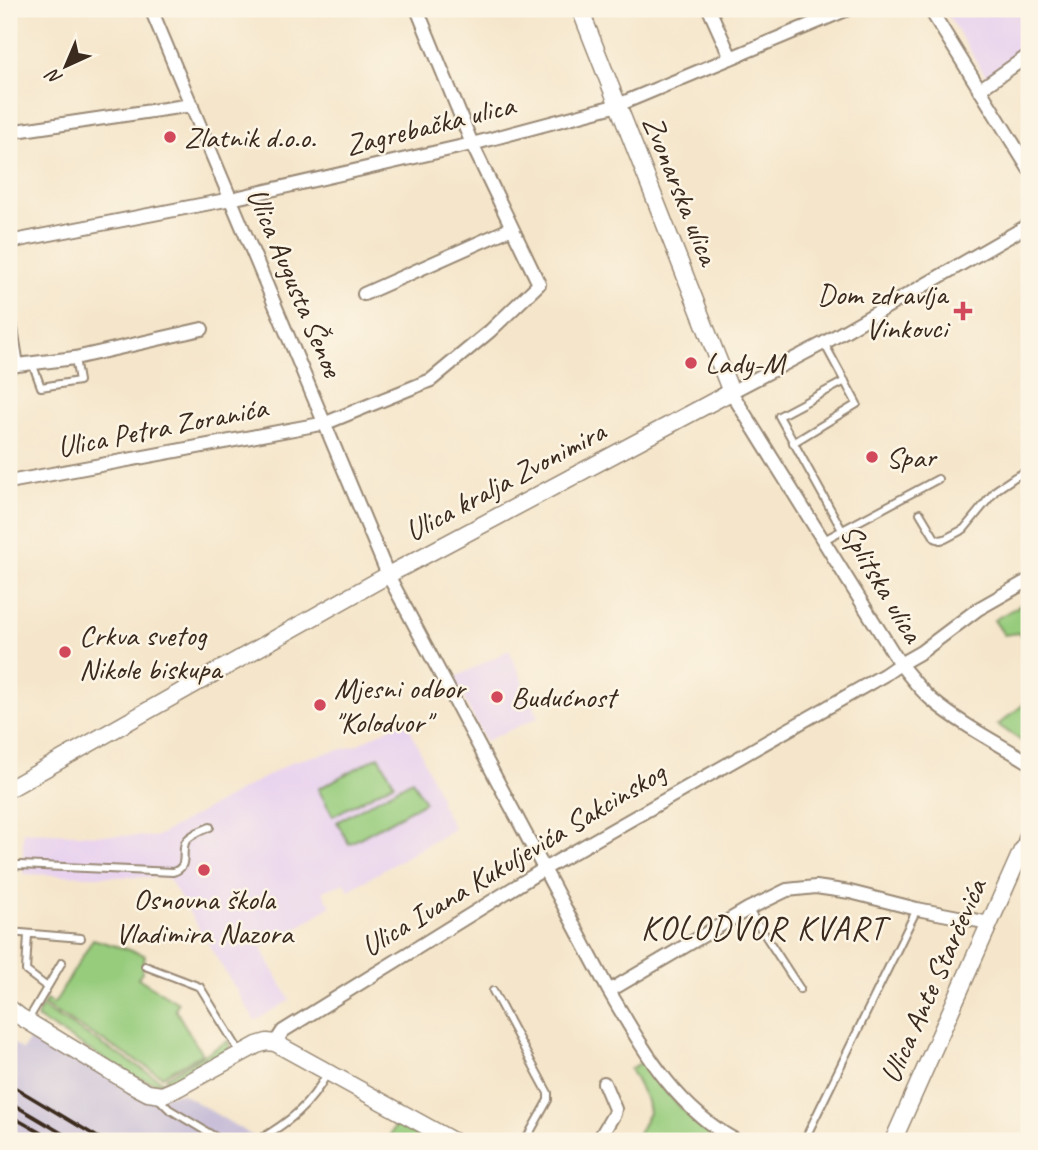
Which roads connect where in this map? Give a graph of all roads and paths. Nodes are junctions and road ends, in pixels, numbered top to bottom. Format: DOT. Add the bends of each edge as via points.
graph roads {
  1 [pos="151,9"];
  2 [pos="417,9"];
  3 [pos="580,9"];
  4 [pos="709,9"];
  5 [pos="848,9"];
  6 [pos="930,9"];
  7 [pos="1029,55"];
  8 [pos="732,58"];
  9 [pos="979,90"];
  10 [pos="192,105"];
  11 [pos="618,105"];
  12 [pos="9,132"];
  13 [pos="472,144"];
  14 [pos="1029,169"];
  15 [pos="232,199"];
  16 [pos="1029,225"];
  17 [pos="512,228"];
  18 [pos="9,242"];
  19 [pos="364,294"];
  20 [pos="9,316"];
  21 [pos="202,329"];
  22 [pos="824,343"];
  23 [pos="75,358"];
  24 [pos="32,363"];
  25 [pos="13,366"];
  26 [pos="845,382"];
  27 [pos="731,392"];
  28 [pos="326,423"];
  29 [pos="793,443"];
  30 [pos="1029,470"];
  31 [pos="938,479"];
  32 [pos="9,482"];
  33 [pos="920,513"];
  34 [pos="842,530"];
  35 [pos="824,540"];
  36 [pos="388,575"];
  37 [pos="1029,580"];
  38 [pos="900,664"];
  39 [pos="1029,761"];
  40 [pos="9,789"];
  41 [pos="209,827"];
  42 [pos="1029,827"];
  43 [pos="1025,849"];
  44 [pos="9,866"];
  45 [pos="544,869"];
  46 [pos="748,909"];
  47 [pos="917,909"];
  48 [pos="989,923"];
  49 [pos="9,932"];
  50 [pos="28,934"];
  51 [pos="81,938"];
  52 [pos="62,962"];
  53 [pos="145,966"];
  54 [pos="47,986"];
  55 [pos="800,989"];
  56 [pos="493,991"];
  57 [pos="609,991"];
  58 [pos="9,1008"];
  59 [pos="27,1021"];
  60 [pos="275,1043"];
  61 [pos="241,1053"];
  62 [pos="328,1072"];
  63 [pos="604,1083"];
  64 [pos="156,1094"];
  65 [pos="222,1141"];
  66 [pos="257,1141"];
  67 [pos="453,1141"];
  68 [pos="525,1141"];
  69 [pos="598,1141"];
  70 [pos="737,1141"];
  71 [pos="804,1141"];
  72 [pos="893,1141"];
  1 -- 10 [label="street, Ulica Augusta Šenoe"];
  2 -- 13 [label="street"];
  3 -- 11 [label="main road, Zvonarska ulica"];
  4 -- 8 [label="street"];
  5 -- 8 [label="street, Zagrebačka ulica"];
  6 -- 9 [label="street"];
  7 -- 9 [label="street"];
  8 -- 11 [label="street, Zagrebačka ulica"];
  9 -- 14 [label="street"];
  10 -- 12 [label="street"];
  10 -- 15 [label="street, Ulica Augusta Šenoe"];
  11 -- 13 [label="street, Zagrebačka ulica"];
  11 -- 27 [label="main road, Zvonarska ulica"];
  13 -- 15 [label="street, Zagrebačka ulica"];
  13 -- 17 [label="street"];
  15 -- 18 [label="street, Zagrebačka ulica"];
  15 -- 28 [label="street, Ulica Augusta Šenoe"];
  16 -- 22 [label="street, Ulica kralja Zvonimira"];
  17 -- 19 [label="street"];
  17 -- 28 [label="street, Ulica Petra Zoranića" via="539,284 431,380"];
  20 -- 25 [label="street"];
  21 -- 23 [label="street"];
  22 -- 26 [label="lane"];
  22 -- 27 [label="street, Ulica kralja Zvonimira"];
  23 -- 24 [label="street"];
  23 -- 24 [label="lane" via="79,381 41,387"];
  24 -- 25 [label="street"];
  26 -- 29 [label="lane" via="857,404"];
  26 -- 29 [label="lane" via="779,416"];
  27 -- 35 [label="street, Splitska ulica"];
  27 -- 36 [label="main road, Ulica kralja Zvonimira"];
  28 -- 32 [label="street, Ulica Petra Zoranića"];
  28 -- 36 [label="street, Ulica Augusta Šenoe"];
  29 -- 34 [label="lane"];
  30 -- 33 [label="lane" via="996,490 964,529 945,539 936,538"];
  31 -- 34 [label="lane"];
  34 -- 35 [label="lane"];
  35 -- 38 [label="street, Splitska ulica"];
  36 -- 40 [label="main road, Ulica kralja Zvonimira"];
  36 -- 45 [label="street, Ulica Augusta Šenoe"];
  37 -- 38 [label="street, Ulica Ivana Kukuljevića Sakcinskog" via="978,608"];
  38 -- 39 [label="street, Splitska ulica" via="933,700"];
  38 -- 45 [label="street, Ulica Ivana Kukuljevića Sakcinskog"];
  41 -- 44 [label="lane" via="185,843 183,864 173,872"];
  42 -- 43 [label="street"];
  43 -- 48 [label="main road, Ulica Ante Starčevića"];
  45 -- 57 [label="street, Ulica Augusta Šenoe"];
  45 -- 60 [label="street, Ulica Ivana Kukuljevića Sakcinskog" via="283,1031"];
  46 -- 47 [label="street" via="787,890 816,887"];
  46 -- 55 [label="lane"];
  46 -- 57 [label="street"];
  47 -- 48 [label="street"];
  47 -- 71 [label="lane"];
  48 -- 72 [label="main road, Ulica Ante Starčevića"];
  49 -- 50 [label="lane"];
  50 -- 51 [label="lane"];
  50 -- 54 [label="lane" via="26,971"];
  52 -- 54 [label="lane"];
  53 -- 61 [label="lane" via="200,987"];
  54 -- 59 [label="lane"];
  56 -- 68 [label="lane" via="548,1093"];
  57 -- 70 [label="street, Ulica Augusta Šenoe" via="675,1093"];
  58 -- 59 [label="main road"];
  59 -- 64 [label="main road" via="131,1084"];
  60 -- 61 [label="main road, Ulica Ivana Kukuljevića Sakcinskog"];
  60 -- 62 [label="main road"];
  61 -- 64 [label="main road, Ulica Ivana Kukuljevića Sakcinskog" via="178,1088"];
  62 -- 66 [label="lane" via="297,1114"];
  62 -- 67 [label="main road"];
  63 -- 69 [label="street" via="615,1109"];
  64 -- 65 [label="lane" via="169,1109"];
}
